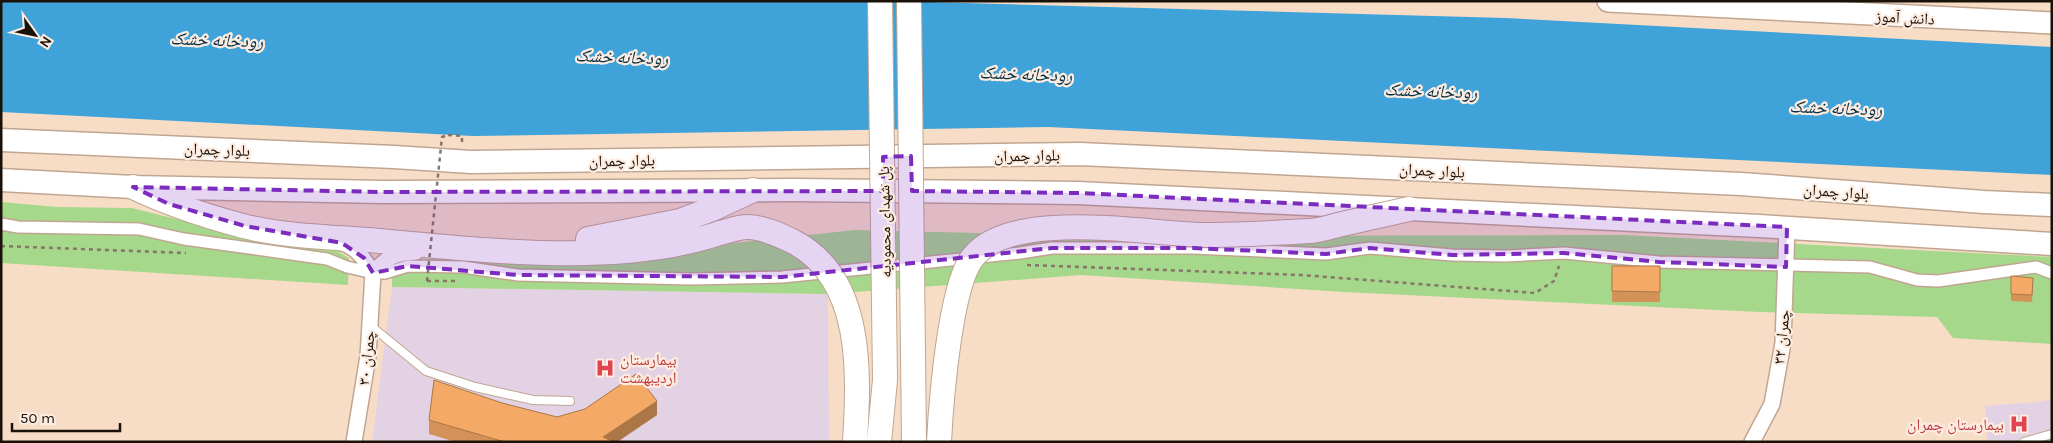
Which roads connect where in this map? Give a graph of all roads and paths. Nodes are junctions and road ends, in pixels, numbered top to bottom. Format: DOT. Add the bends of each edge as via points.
graph roads {
  1 [pos="880,1"];
  2 [pos="910,1"];
  3 [pos="1608,1"];
  4 [pos="2052,23"];
  5 [pos="448,135"];
  6 [pos="1,140"];
  7 [pos="1,180"];
  8 [pos="133,187"];
  9 [pos="753,190"];
  10 [pos="2052,205"];
  11 [pos="1409,209"];
  12 [pos="1,224"];
  13 [pos="1787,228"];
  14 [pos="283,232"];
  15 [pos="2052,244"];
  16 [pos="1,246"];
  17 [pos="499,250"];
  18 [pos="535,252"];
  19 [pos="190,254"];
  20 [pos="1020,254"];
  21 [pos="1564,254"];
  22 [pos="1786,267"];
  23 [pos="373,273"];
  24 [pos="2052,273"];
  25 [pos="463,281"];
  26 [pos="369,324"];
  27 [pos="570,401"];
  28 [pos="2052,434"];
  29 [pos="354,442"];
  30 [pos="855,442"];
  31 [pos="879,442"];
  32 [pos="914,442"];
  33 [pos="939,442"];
  34 [pos="1752,442"];
  35 [pos="2024,442"];
  1 -- 31 [label="highway, پل شهدای محمودیه, bridge" via="885,380"];
  2 -- 32 [label="highway, پل شهدای محمودیه, bridge"];
  3 -- 4 [label="main road, دانش آموز"];
  5 -- 25 [label="path, bridge" via="442,137 427,281"];
  6 -- 10 [label="main road, بلوار چمران" via="471,162 1080,154 1741,184"];
  7 -- 8 [label="main road, بلوار چمران"];
  8 -- 9 [label="main road, بلوار چمران" via="383,192"];
  8 -- 14 [label="highway" via="178,207 245,226"];
  9 -- 11 [label="main road, بلوار چمران" via="1078,193"];
  9 -- 18 [label="highway" via="680,221"];
  11 -- 13 [label="main road, بلوار چمران"];
  11 -- 33 [label="highway, bridge" via="1312,231 1203,235 1105,227 1052,228 1003,236 984,246 972,258 961,282 941,404"];
  12 -- 23 [label="street" via="138,229 184,239 327,259"];
  13 -- 15 [label="main road, بلوار چمران"];
  13 -- 22 [label="street, ۳۲ چمران"];
  14 -- 17 [label="highway"];
  14 -- 23 [label="street" via="351,246"];
  16 -- 19 [label="path"];
  17 -- 18 [label="highway"];
  17 -- 23 [label="street" via="402,253 384,260"];
  18 -- 30 [label="highway, bridge" via="640,249 702,239 747,227 774,233 802,247 837,284 852,326"];
  20 -- 21 [label="street" via="1052,248 1193,248 1326,254 1370,248 1452,255"];
  20 -- 21 [label="path" via="1028,266 1301,275 1535,293 1554,281"];
  20 -- 23 [label="street" via="782,277 691,279 537,275 463,267 408,266"];
  21 -- 22 [label="street"];
  22 -- 24 [label="street" via="1870,267 1917,280 1938,281 2036,267"];
  22 -- 34 [label="street, ۳۲ چمران" via="1783,342 1772,404"];
  23 -- 26 [label="street, ۳۰ چمران"];
  26 -- 27 [label="lane" via="426,371 474,387 532,400"];
  26 -- 29 [label="street, ۳۰ چمران" via="368,356"];
  28 -- 35 [label="lane"];
}
